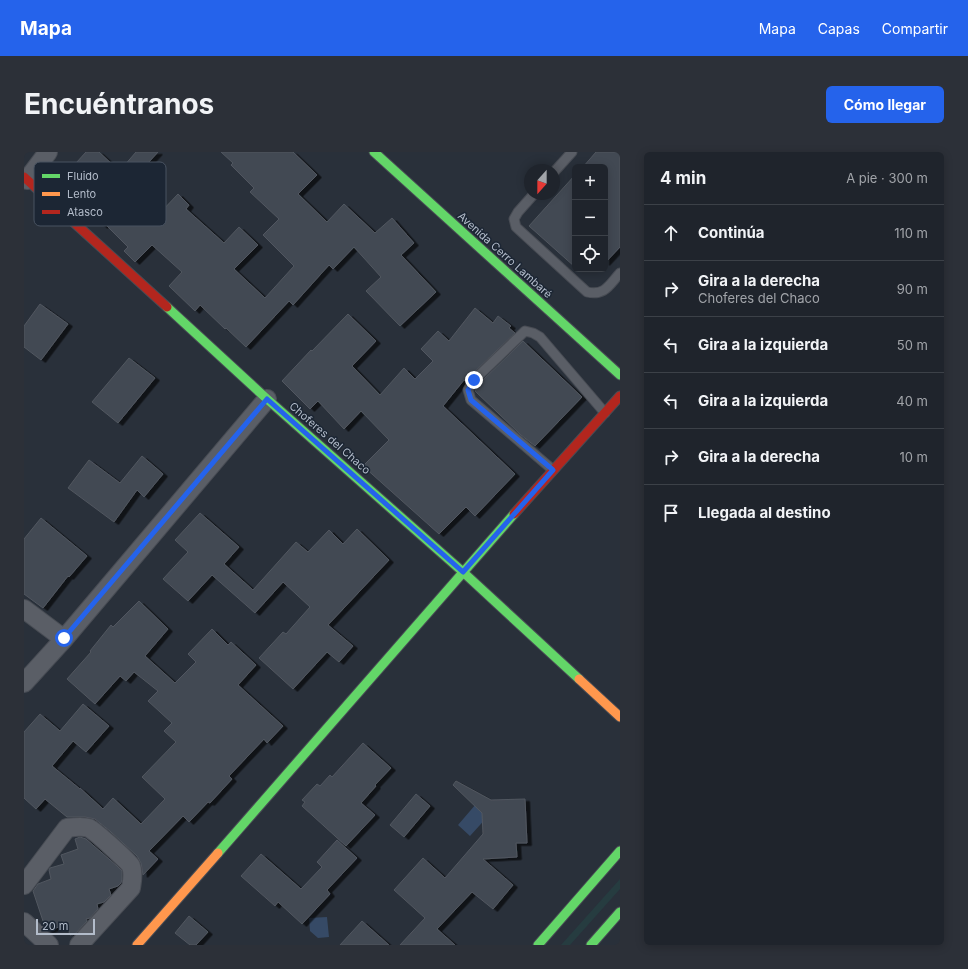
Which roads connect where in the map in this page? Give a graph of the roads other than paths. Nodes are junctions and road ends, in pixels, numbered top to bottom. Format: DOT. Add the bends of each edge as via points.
graph roads {
  1 [pos="48,152"];
  2 [pos="374,152"];
  3 [pos="572,152"];
  4 [pos="39,162"];
  5 [pos="560,165"];
  6 [pos="34,168"];
  7 [pos="25,178"];
  8 [pos="34,186"];
  9 [pos="529,200"];
  10 [pos="78,226"];
  11 [pos="620,273"];
  12 [pos="620,375"];
  13 [pos="620,396"];
  14 [pos="267,399"];
  15 [pos="605,413"];
  16 [pos="553,470"];
  17 [pos="463,572"];
  18 [pos="24,609"];
  19 [pos="64,638"];
  20 [pos="24,682"];
  21 [pos="620,717"];
  22 [pos="620,851"];
  23 [pos="24,885"];
  24 [pos="620,912"];
  25 [pos="24,922"];
  26 [pos="50,945"];
  27 [pos="80,945"];
  28 [pos="137,945"];
  29 [pos="538,945"];
  30 [pos="591,945"];
  1 -- 4 [label="street"];
  2 -- 12 [label="street, Avenida Cerro Lambaré"];
  3 -- 5 [label="lane"];
  6 -- 7 [label="street"];
  7 -- 8 [label="street, Choferes del Chaco"];
  9 -- 11 [label="lane" via="514,220 516,227 587,292 596,294 606,290"];
  10 -- 14 [label="street, Choferes del Chaco"];
  13 -- 15 [label="street"];
  14 -- 17 [label="street, Choferes del Chaco"];
  14 -- 19 [label="street"];
  15 -- 16 [label="street"];
  15 -- 16 [label="lane" via="533,332 525,331 474,380 468,390 471,400"];
  16 -- 17 [label="street"];
  17 -- 21 [label="street, Choferes del Chaco"];
  17 -- 28 [label="street"];
  18 -- 19 [label="street"];
  19 -- 20 [label="street"];
  22 -- 29 [label="street"];
  23 -- 27 [label="street" via="67,828 89,828 131,865 131,888"];
  24 -- 30 [label="street"];
  25 -- 26 [label="street"];
}
